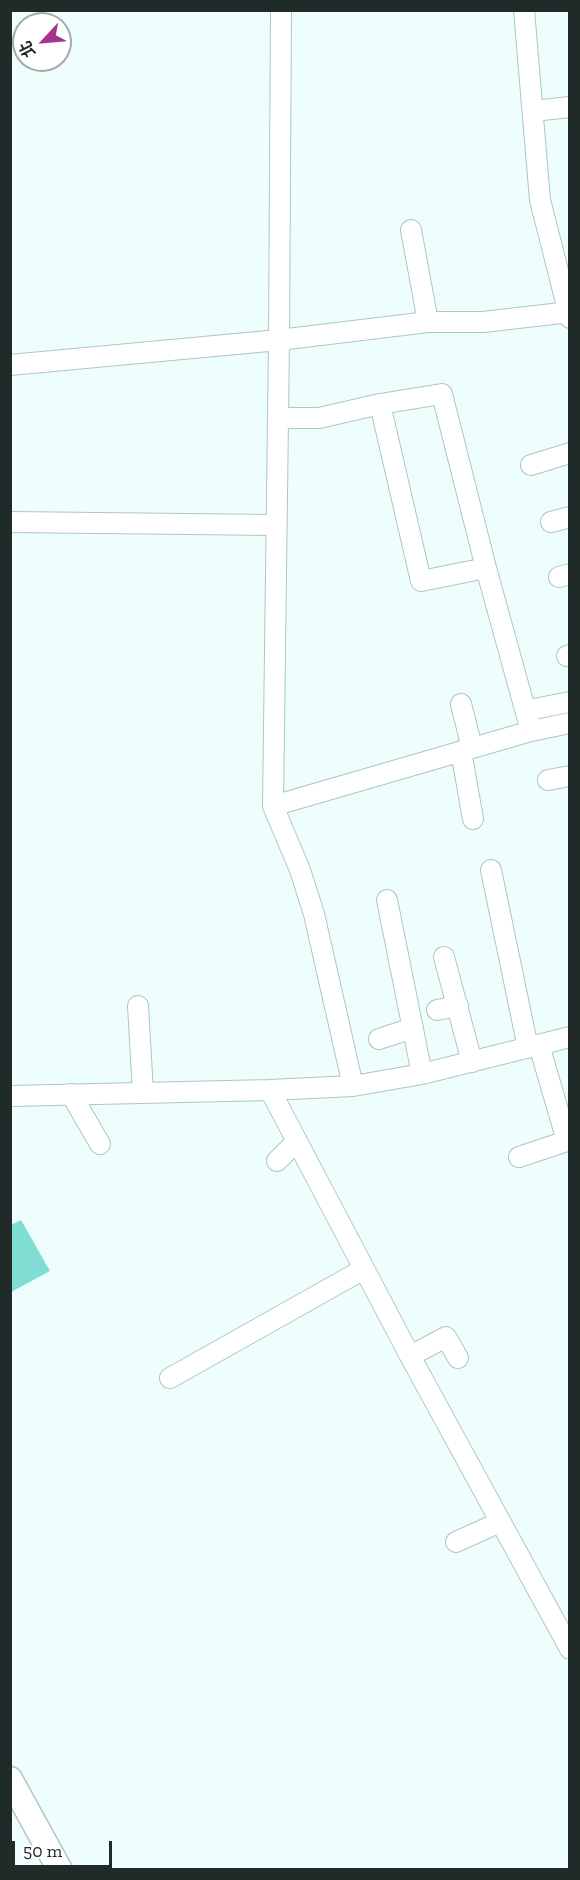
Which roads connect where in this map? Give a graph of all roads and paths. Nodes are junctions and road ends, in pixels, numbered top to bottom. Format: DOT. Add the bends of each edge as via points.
graph roads {
  1 [pos="281,10"];
  2 [pos="524,10"];
  3 [pos="570,107"];
  4 [pos="533,111"];
  5 [pos="411,230"];
  6 [pos="569,314"];
  7 [pos="428,322"];
  8 [pos="279,340"];
  9 [pos="10,365"];
  10 [pos="380,404"];
  11 [pos="278,418"];
  12 [pos="570,453"];
  13 [pos="531,465"];
  14 [pos="10,522"];
  15 [pos="276,525"];
  16 [pos="486,568"];
  17 [pos="570,702"];
  18 [pos="461,704"];
  19 [pos="534,709"];
  20 [pos="570,723"];
  21 [pos="531,731"];
  22 [pos="467,750"];
  23 [pos="570,776"];
  24 [pos="548,780"];
  25 [pos="273,806"];
  26 [pos="473,819"];
  27 [pos="490,870"];
  28 [pos="387,900"];
  29 [pos="444,957"];
  30 [pos="138,1006"];
  31 [pos="458,1006"];
  32 [pos="436,1010"];
  33 [pos="412,1028"];
  34 [pos="570,1037"];
  35 [pos="380,1039"];
  36 [pos="534,1047"];
  37 [pos="472,1062"];
  38 [pos="422,1074"];
  39 [pos="353,1086"];
  40 [pos="270,1090"];
  41 [pos="143,1092"];
  42 [pos="71,1094"];
  43 [pos="10,1096"];
  44 [pos="297,1141"];
  45 [pos="100,1144"];
  46 [pos="519,1157"];
  47 [pos="277,1161"];
  48 [pos="364,1269"];
  49 [pos="410,1356"];
  50 [pos="458,1358"];
  51 [pos="170,1378"];
  52 [pos="500,1522"];
  53 [pos="456,1542"];
  54 [pos="570,1649"];
  55 [pos="10,1779"];
  56 [pos="60,1869"];
  1 -- 8 [label="street"];
  2 -- 4 [label="street"];
  3 -- 4 [label="street"];
  4 -- 6 [label="street" via="540,200"];
  5 -- 7 [label="street"];
  6 -- 7 [label="street" via="483,322"];
  7 -- 8 [label="street"];
  8 -- 9 [label="street"];
  8 -- 11 [label="street"];
  10 -- 11 [label="street" via="319,418"];
  10 -- 16 [label="street" via="442,394"];
  10 -- 16 [label="street" via="422,581"];
  11 -- 15 [label="street"];
  12 -- 13 [label="street"];
  14 -- 15 [label="street"];
  15 -- 25 [label="street"];
  16 -- 21 [label="street"];
  17 -- 19 [label="street"];
  18 -- 22 [label="street"];
  20 -- 21 [label="street"];
  21 -- 22 [label="street"];
  22 -- 25 [label="street"];
  22 -- 26 [label="street"];
  23 -- 24 [label="street"];
  25 -- 39 [label="street" via="314,914"];
  27 -- 36 [label="street"];
  28 -- 33 [label="street"];
  29 -- 31 [label="street"];
  30 -- 41 [label="street"];
  31 -- 32 [label="street"];
  31 -- 37 [label="street"];
  33 -- 35 [label="street"];
  33 -- 38 [label="street"];
  34 -- 36 [label="street"];
  36 -- 37 [label="street"];
  36 -- 46 [label="street" via="567,1141"];
  37 -- 38 [label="street"];
  38 -- 39 [label="street"];
  39 -- 40 [label="street"];
  40 -- 41 [label="street"];
  40 -- 44 [label="street"];
  41 -- 42 [label="street"];
  42 -- 43 [label="street"];
  42 -- 45 [label="street"];
  44 -- 47 [label="street"];
  44 -- 48 [label="street"];
  48 -- 49 [label="street"];
  48 -- 51 [label="street"];
  49 -- 50 [label="street" via="446,1337"];
  49 -- 52 [label="street"];
  52 -- 53 [label="street"];
  52 -- 54 [label="street"];
  55 -- 56 [label="main road"];
}
